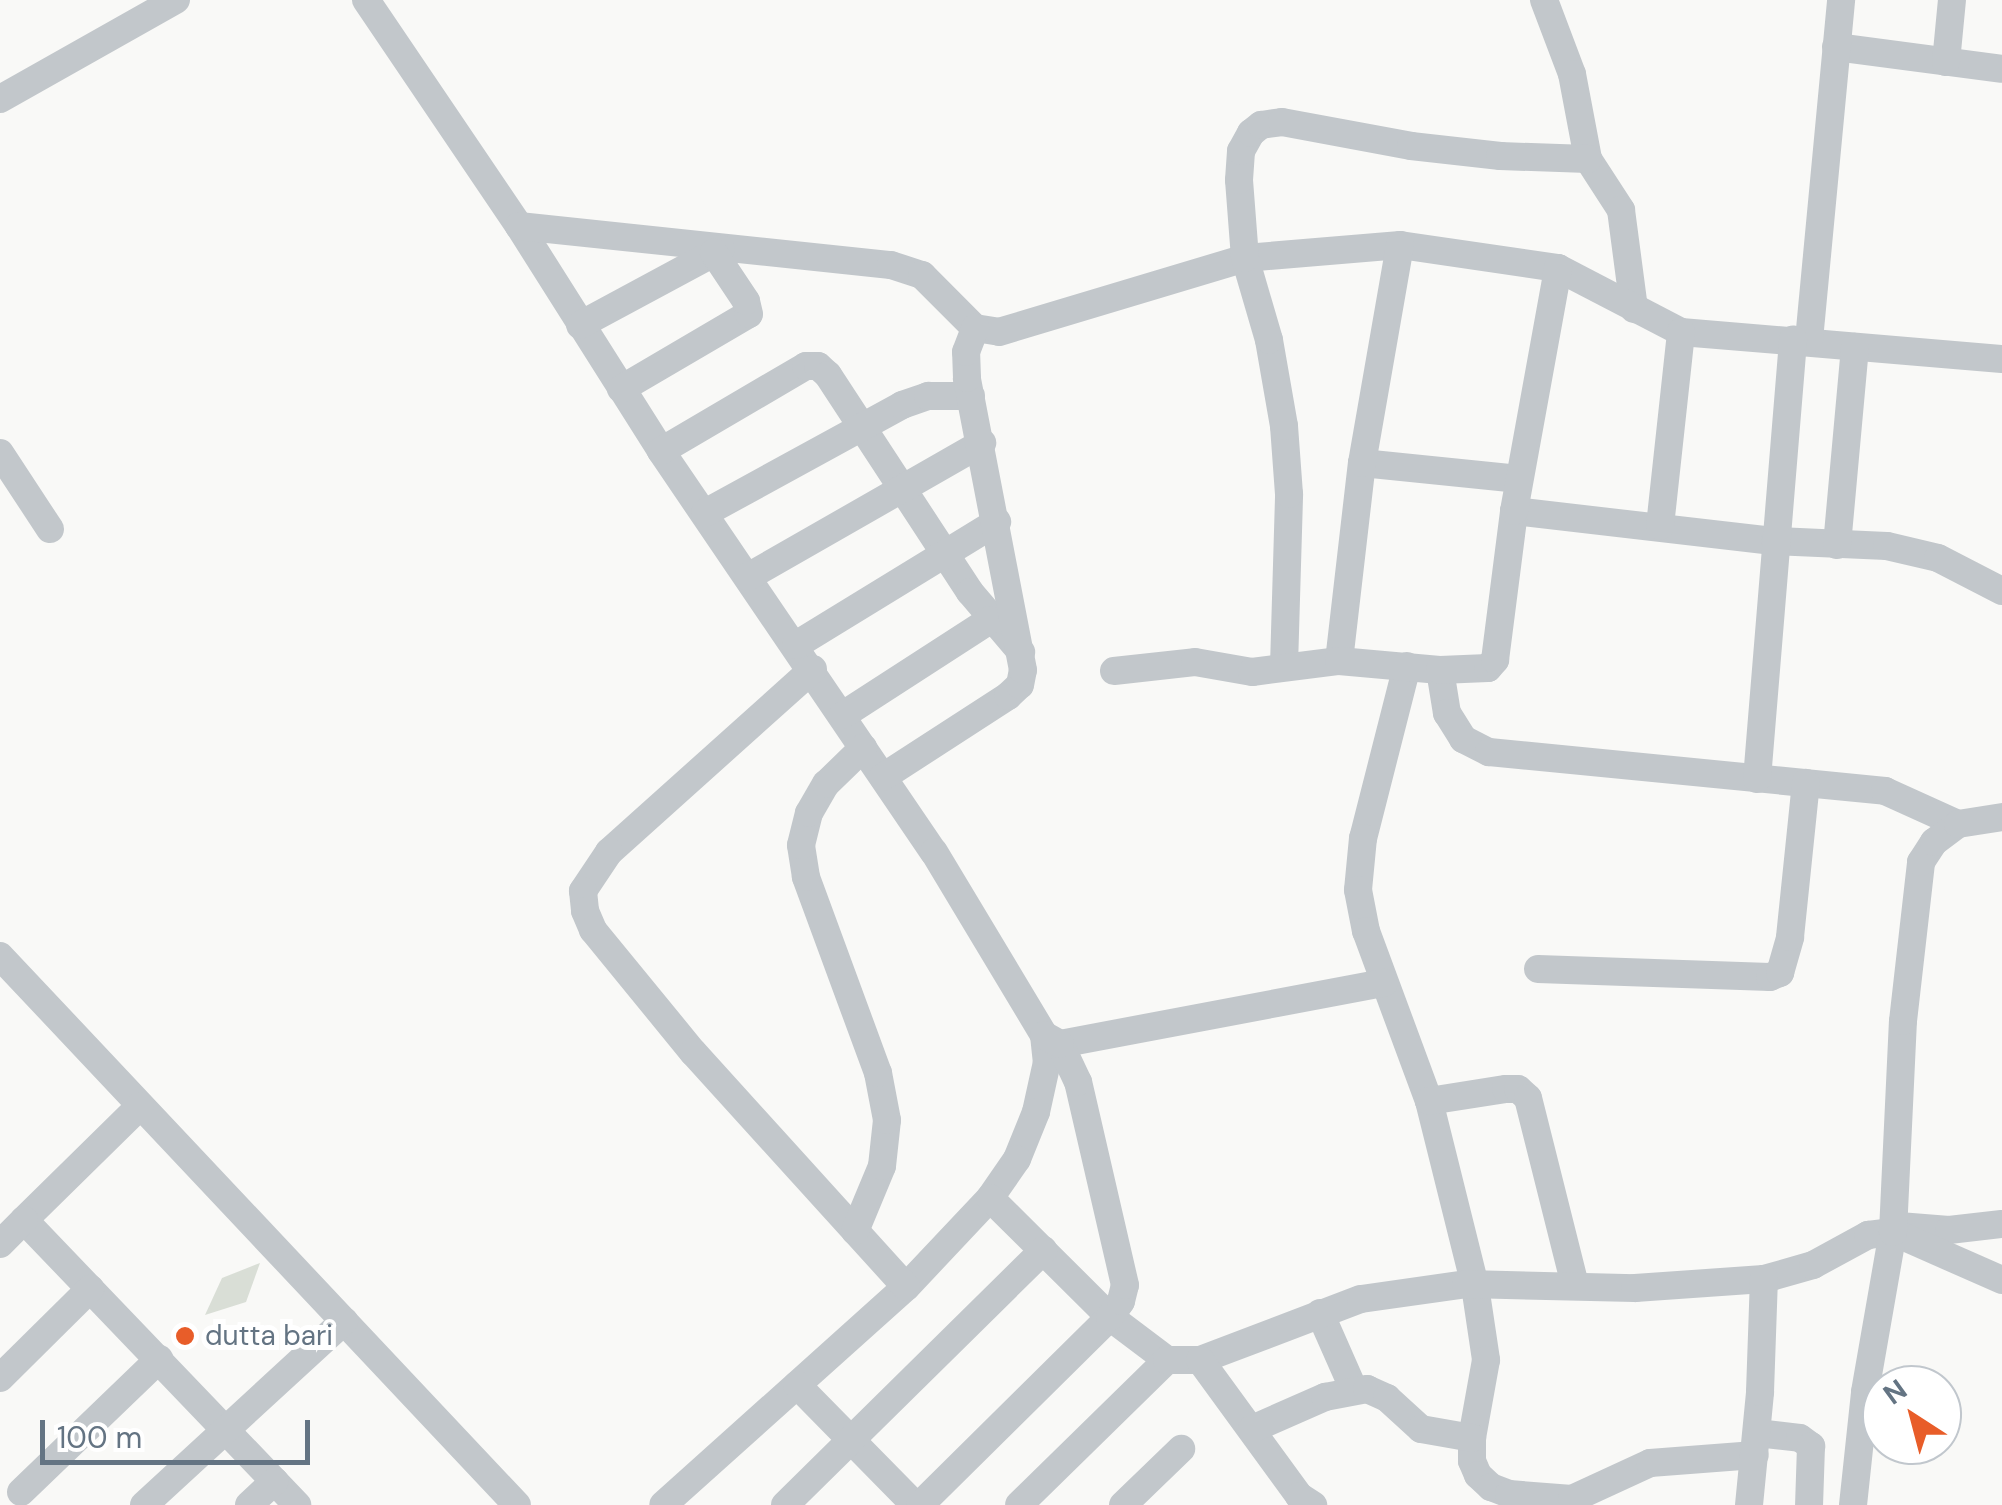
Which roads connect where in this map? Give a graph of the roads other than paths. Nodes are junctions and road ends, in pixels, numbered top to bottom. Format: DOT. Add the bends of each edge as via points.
graph roads {
  1 [pos="176,0"];
  2 [pos="366,0"];
  3 [pos="1544,0"];
  4 [pos="1841,0"];
  5 [pos="1952,0"];
  6 [pos="1836,47"];
  7 [pos="1946,62"];
  8 [pos="2002,70"];
  9 [pos="0,100"];
  10 [pos="1588,159"];
  11 [pos="519,226"];
  12 [pos="1400,245"];
  13 [pos="718,251"];
  14 [pos="1244,258"];
  15 [pos="1558,268"];
  16 [pos="1634,309"];
  17 [pos="580,325"];
  18 [pos="975,328"];
  19 [pos="1680,332"];
  20 [pos="1801,339"];
  21 [pos="1854,347"];
  22 [pos="2002,359"];
  23 [pos="621,389"];
  24 [pos="971,396"];
  25 [pos="860,427"];
  26 [pos="982,443"];
  27 [pos="661,452"];
  28 [pos="0,453"];
  29 [pos="1362,463"];
  30 [pos="1519,479"];
  31 [pos="902,490"];
  32 [pos="1514,512"];
  33 [pos="704,513"];
  34 [pos="998,522"];
  35 [pos="1660,526"];
  36 [pos="50,529"];
  37 [pos="1775,541"];
  38 [pos="1837,545"];
  39 [pos="944,553"];
  40 [pos="748,577"];
  41 [pos="2002,590"];
  42 [pos="990,620"];
  43 [pos="796,645"];
  44 [pos="1021,652"];
  45 [pos="1338,662"];
  46 [pos="1284,666"];
  47 [pos="1407,666"];
  48 [pos="813,669"];
  49 [pos="1440,670"];
  50 [pos="1114,672"];
  51 [pos="843,715"];
  52 [pos="863,748"];
  53 [pos="883,777"];
  54 [pos="1757,778"];
  55 [pos="1806,784"];
  56 [pos="2002,817"];
  57 [pos="1958,824"];
  58 [pos="0,956"];
  59 [pos="1538,969"];
  60 [pos="1384,983"];
  61 [pos="1052,1040"];
  62 [pos="1428,1102"];
  63 [pos="140,1106"];
  64 [pos="990,1198"];
  65 [pos="24,1220"];
  66 [pos="2002,1224"];
  67 [pos="1893,1229"];
  68 [pos="855,1231"];
  69 [pos="0,1244"];
  70 [pos="1044,1250"];
  71 [pos="1764,1278"];
  72 [pos="2002,1280"];
  73 [pos="1575,1285"];
  74 [pos="906,1286"];
  75 [pos="1475,1286"];
  76 [pos="90,1288"];
  77 [pos="1320,1312"];
  78 [pos="1110,1317"];
  79 [pos="344,1321"];
  80 [pos="159,1359"];
  81 [pos="1167,1360"];
  82 [pos="1200,1360"];
  83 [pos="0,1378"];
  84 [pos="798,1384"];
  85 [pos="1354,1390"];
  86 [pos="225,1428"];
  87 [pos="1252,1429"];
  88 [pos="1472,1438"];
  89 [pos="852,1439"];
  90 [pos="1756,1444"];
  91 [pos="1181,1449"];
  92 [pos="275,1481"];
  93 [pos="20,1492"];
  94 [pos="1587,1500"];
  95 [pos="1022,1504"];
  96 [pos="144,1505"];
  97 [pos="249,1505"];
  98 [pos="297,1505"];
  99 [pos="518,1505"];
  100 [pos="662,1505"];
  101 [pos="785,1505"];
  102 [pos="918,1505"];
  103 [pos="1123,1505"];
  104 [pos="1313,1505"];
  105 [pos="1749,1505"];
  106 [pos="1809,1505"];
  107 [pos="1853,1505"];
  1 -- 9 [label="street"];
  2 -- 11 [label="street"];
  3 -- 10 [label="street" via="1572,74"];
  4 -- 6 [label="street"];
  5 -- 7 [label="street"];
  6 -- 7 [label="street"];
  6 -- 20 [label="street"];
  7 -- 8 [label="street"];
  10 -- 14 [label="street" via="1500,156 1282,122 1261,125 1241,151"];
  10 -- 16 [label="street" via="1621,210"];
  11 -- 13 [label="street"];
  11 -- 17 [label="street"];
  12 -- 14 [label="street"];
  12 -- 15 [label="street"];
  12 -- 29 [label="street"];
  13 -- 17 [label="street"];
  13 -- 18 [label="street" via="890,265 922,275"];
  13 -- 23 [label="street" via="749,314"];
  14 -- 18 [label="street" via="999,332"];
  14 -- 46 [label="street" via="1269,340 1284,426"];
  15 -- 16 [label="street"];
  15 -- 30 [label="street"];
  16 -- 19 [label="street"];
  17 -- 23 [label="street"];
  18 -- 24 [label="street" via="966,352"];
  19 -- 20 [label="street"];
  19 -- 35 [label="street"];
  20 -- 21 [label="street"];
  20 -- 37 [label="street"];
  21 -- 22 [label="street"];
  21 -- 38 [label="street"];
  23 -- 27 [label="street"];
  24 -- 25 [label="street" via="928,396"];
  24 -- 26 [label="street"];
  25 -- 27 [label="street" via="828,375 806,366"];
  25 -- 31 [label="street"];
  25 -- 33 [label="street"];
  26 -- 31 [label="street"];
  26 -- 34 [label="street"];
  27 -- 33 [label="street"];
  28 -- 36 [label="street"];
  29 -- 30 [label="street"];
  29 -- 45 [label="street"];
  30 -- 32 [label="street"];
  31 -- 39 [label="street"];
  31 -- 40 [label="street"];
  32 -- 35 [label="street"];
  32 -- 49 [label="street" via="1495,660 1476,671"];
  33 -- 40 [label="street"];
  34 -- 39 [label="street"];
  34 -- 44 [label="street"];
  35 -- 37 [label="street"];
  37 -- 38 [label="street"];
  37 -- 54 [label="street"];
  38 -- 41 [label="street" via="1887,546 1938,558"];
  39 -- 42 [label="street"];
  39 -- 43 [label="street"];
  40 -- 43 [label="street"];
  42 -- 44 [label="street"];
  42 -- 51 [label="street"];
  43 -- 48 [label="street"];
  44 -- 53 [label="street" via="1020,685 1008,696"];
  45 -- 46 [label="street"];
  45 -- 47 [label="street"];
  46 -- 50 [label="street" via="1252,672 1161,662"];
  47 -- 49 [label="street"];
  47 -- 60 [label="street" via="1363,838 1358,890"];
  48 -- 51 [label="street"];
  48 -- 68 [label="street" via="610,852 583,891 593,930"];
  49 -- 54 [label="street" via="1447,713 1463,740 1490,752"];
  51 -- 52 [label="street"];
  52 -- 53 [label="street"];
  52 -- 68 [label="street" via="826,784 801,846 806,877 878,1073 887,1120 882,1166"];
  53 -- 61 [label="street"];
  54 -- 55 [label="street"];
  55 -- 57 [label="street" via="1884,791"];
  55 -- 59 [label="street" via="1790,937 1780,973"];
  56 -- 57 [label="street"];
  57 -- 67 [label="street" via="1934,842 1922,862 1903,1021"];
  58 -- 63 [label="street"];
  60 -- 61 [label="street"];
  60 -- 62 [label="street"];
  61 -- 64 [label="street" via="1036,1112"];
  61 -- 78 [label="street" via="1078,1082 1126,1285"];
  62 -- 73 [label="street" via="1506,1089 1528,1098"];
  62 -- 75 [label="street"];
  63 -- 65 [label="street"];
  63 -- 79 [label="street"];
  64 -- 70 [label="street"];
  64 -- 74 [label="street"];
  65 -- 69 [label="street"];
  65 -- 76 [label="street"];
  66 -- 67 [label="street"];
  67 -- 71 [label="street" via="1813,1265"];
  67 -- 72 [label="street"];
  67 -- 107 [label="street"];
  68 -- 74 [label="street"];
  70 -- 78 [label="street"];
  70 -- 89 [label="street"];
  71 -- 73 [label="street" via="1635,1288"];
  71 -- 90 [label="street"];
  73 -- 75 [label="street"];
  74 -- 84 [label="street"];
  75 -- 77 [label="street" via="1361,1298"];
  75 -- 88 [label="street" via="1486,1360"];
  76 -- 80 [label="street"];
  76 -- 83 [label="street"];
  77 -- 82 [label="street"];
  77 -- 85 [label="street"];
  78 -- 81 [label="street"];
  78 -- 102 [label="street"];
  79 -- 86 [label="street"];
  79 -- 99 [label="street"];
  80 -- 86 [label="street"];
  80 -- 93 [label="street"];
  81 -- 82 [label="street"];
  81 -- 95 [label="street"];
  82 -- 87 [label="street"];
  84 -- 89 [label="street"];
  84 -- 100 [label="street"];
  85 -- 87 [label="street"];
  85 -- 88 [label="street" via="1386,1398 1422,1429"];
  86 -- 92 [label="street"];
  86 -- 96 [label="street"];
  87 -- 104 [label="street" via="1299,1496"];
  88 -- 94 [label="street" via="1472,1461 1490,1488"];
  89 -- 101 [label="street"];
  89 -- 102 [label="street"];
  90 -- 94 [label="street" via="1650,1464"];
  90 -- 105 [label="street"];
  90 -- 106 [label="street" via="1800,1438 1812,1446"];
  91 -- 103 [label="street"];
  92 -- 97 [label="street"];
  92 -- 98 [label="street"];
}
